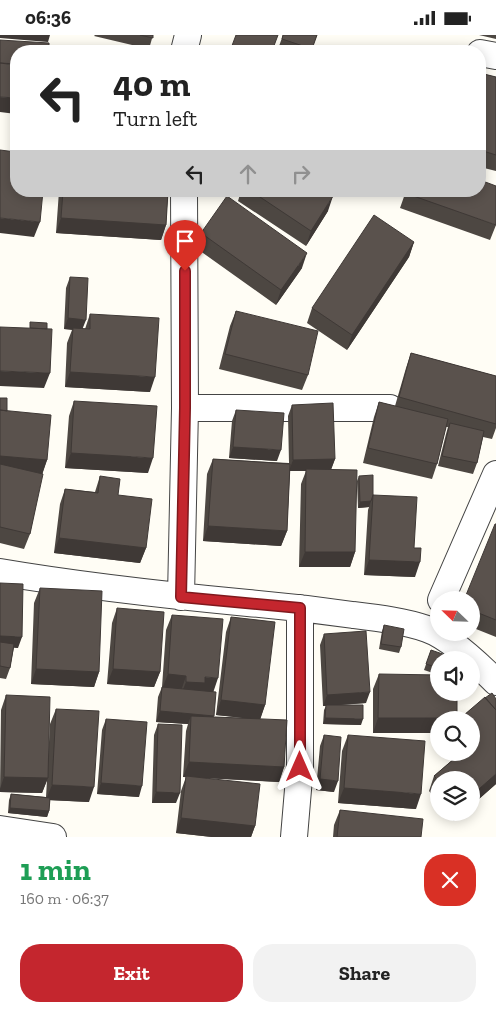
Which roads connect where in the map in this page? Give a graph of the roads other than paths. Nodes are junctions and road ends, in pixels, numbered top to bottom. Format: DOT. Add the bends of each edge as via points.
graph roads {
  1 [pos="184,197"];
  2 [pos="185,408"];
  3 [pos="390,408"];
  4 [pos="496,474"];
  5 [pos="0,571"];
  6 [pos="446,591"];
  7 [pos="181,597"];
  8 [pos="300,608"];
  9 [pos="430,618"];
  10 [pos="451,641"];
  11 [pos="496,682"];
  12 [pos="0,829"];
  13 [pos="53,837"];
  14 [pos="294,837"];
  1 -- 2 [label="street"];
  2 -- 3 [label="street"];
  2 -- 7 [label="street"];
  4 -- 6 [label="street"];
  5 -- 7 [label="street"];
  7 -- 8 [label="street"];
  8 -- 9 [label="street" via="389,620"];
  8 -- 14 [label="street" via="300,767"];
  10 -- 11 [label="street"];
  12 -- 13 [label="street"];
}
